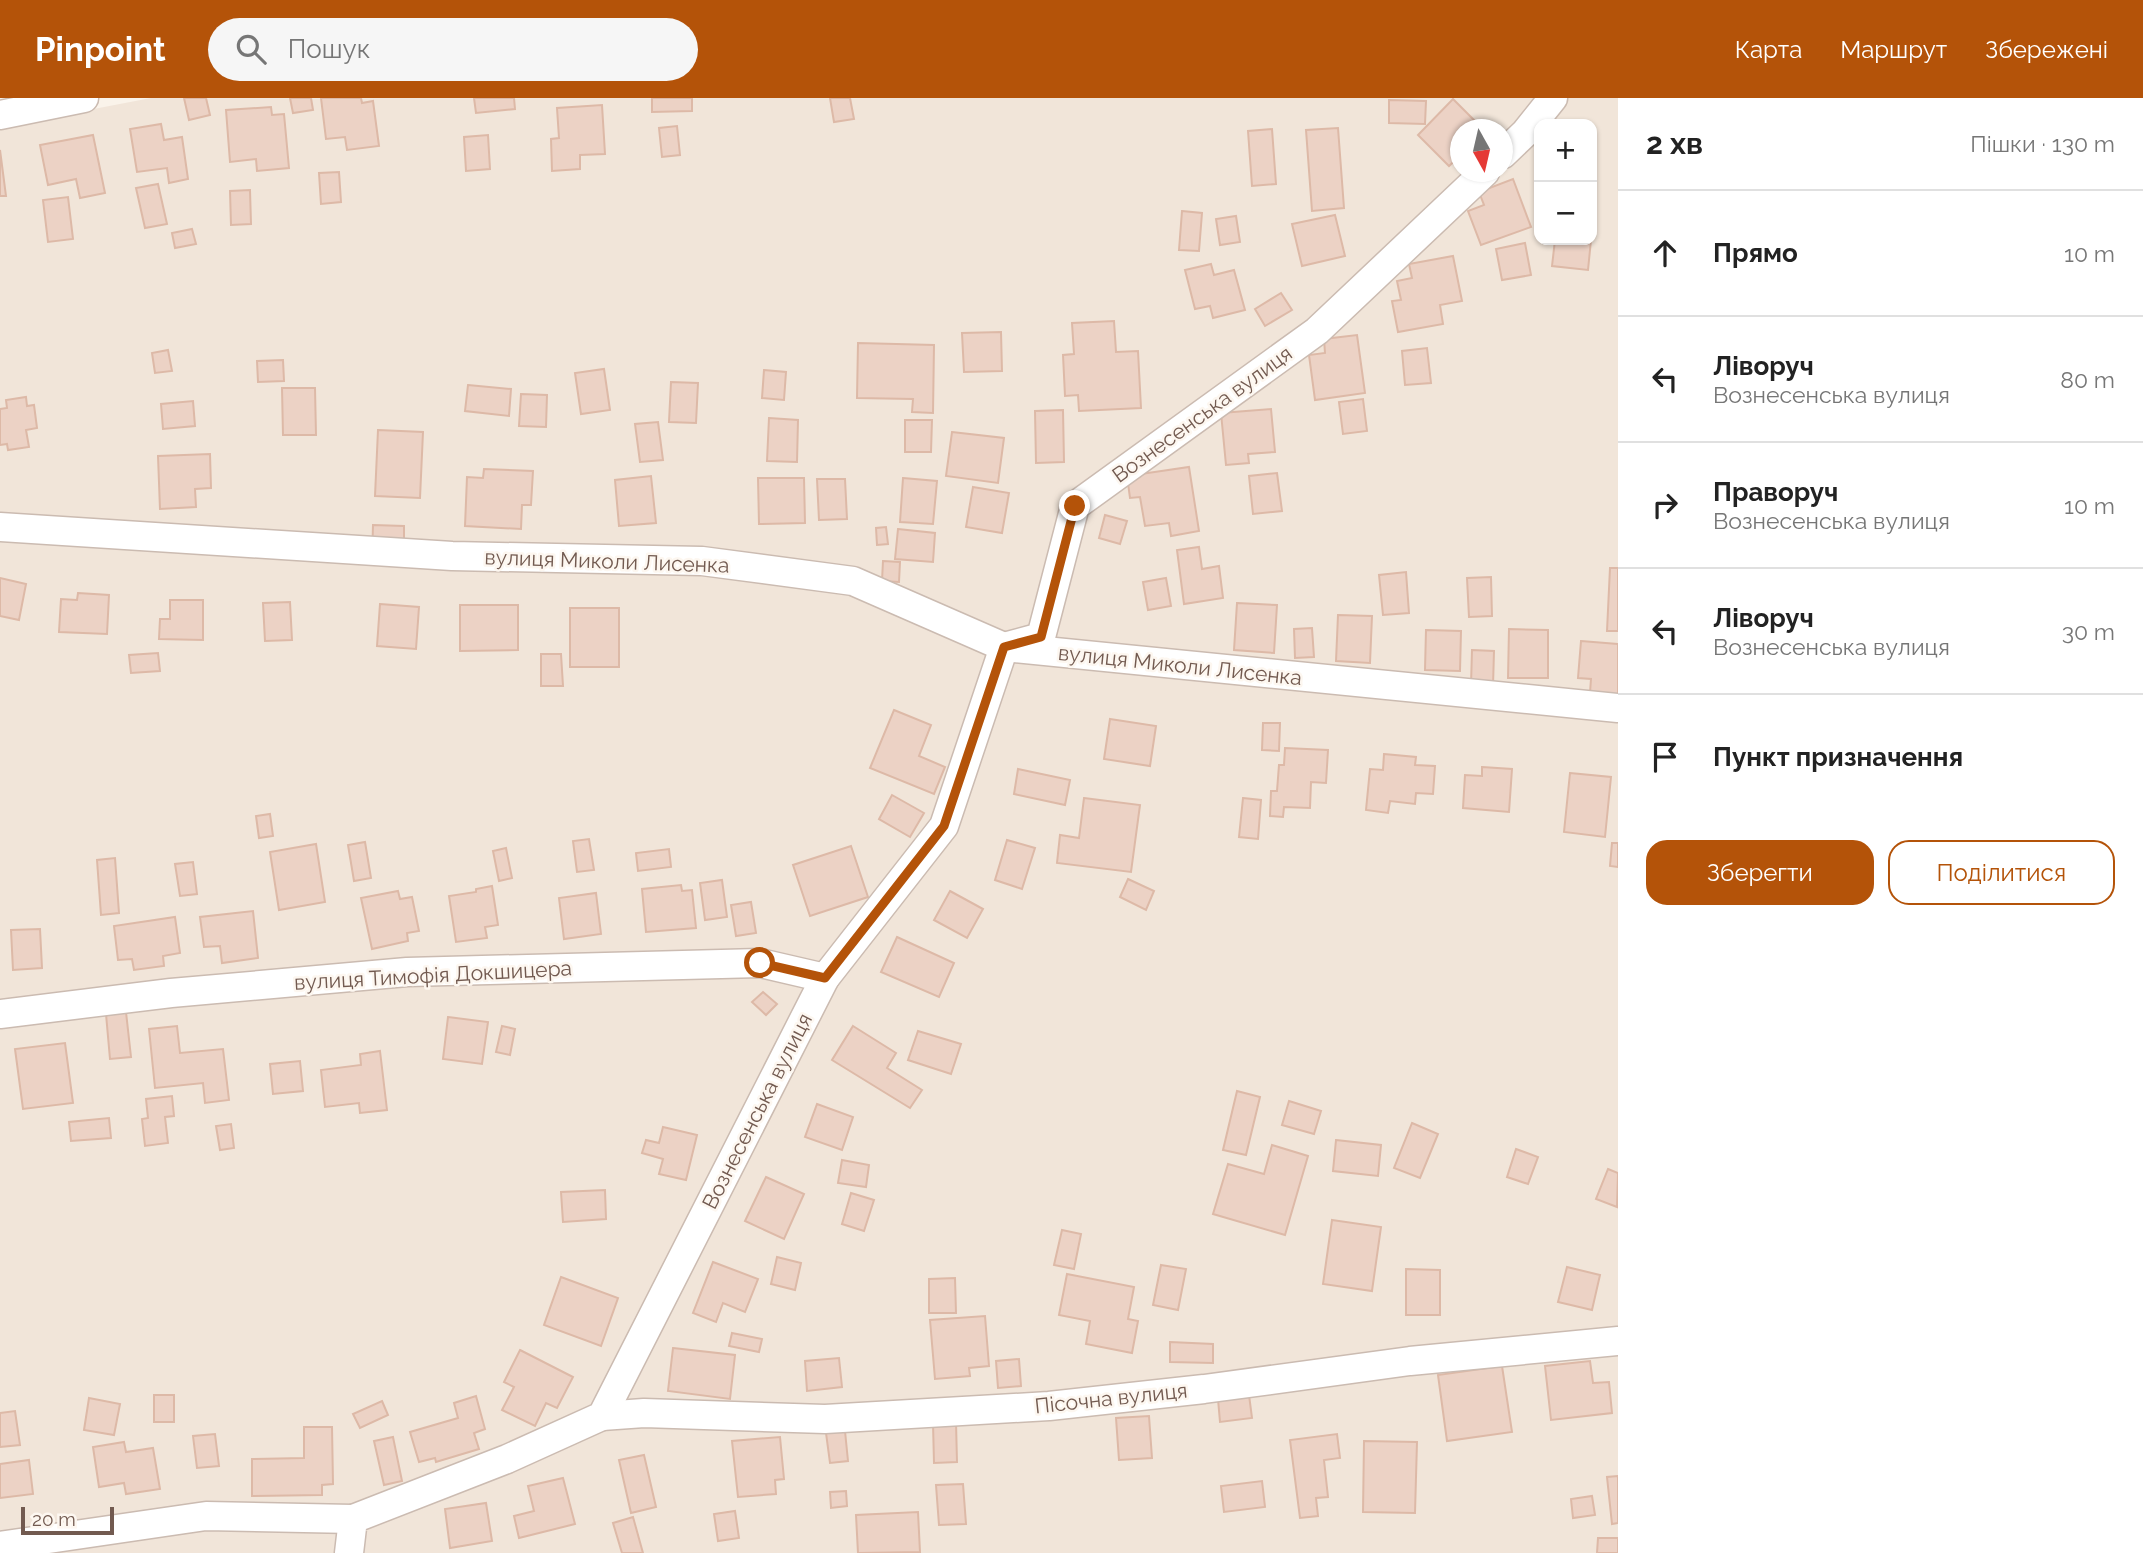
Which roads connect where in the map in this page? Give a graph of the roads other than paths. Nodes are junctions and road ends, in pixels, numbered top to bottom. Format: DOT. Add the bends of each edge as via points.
graph roads {
  1 [pos="84,98"];
  2 [pos="1553,98"];
  3 [pos="0,115"];
  4 [pos="1513,145"];
  5 [pos="1474,182"];
  6 [pos="0,527"];
  7 [pos="1004,647"];
  8 [pos="1618,708"];
  9 [pos="825,978"];
  10 [pos="0,1014"];
  11 [pos="1618,1341"];
  12 [pos="602,1416"];
  13 [pos="353,1519"];
  14 [pos="0,1546"];
  15 [pos="349,1553"];
  1 -- 3 [label="street"];
  2 -- 4 [label="street"];
  5 -- 7 [label="street, Вознесенська вулиця" via="1317,331 1075,506 1041,637"];
  6 -- 7 [label="street, вулиця Миколи Лисенка" via="452,556 702,561 853,582"];
  7 -- 8 [label="street, вулиця Миколи Лисенка"];
  7 -- 9 [label="street, Вознесенська вулиця" via="944,826"];
  9 -- 10 [label="street, вулиця Тимофія Докшицера" via="760,963 407,972"];
  9 -- 12 [label="street, Вознесенська вулиця"];
  11 -- 12 [label="street, Пісочна вулиця" via="1049,1405 825,1419 643,1413"];
  12 -- 13 [label="street" via="507,1460"];
  13 -- 14 [label="street" via="206,1516"];
  13 -- 15 [label="street"];
}
